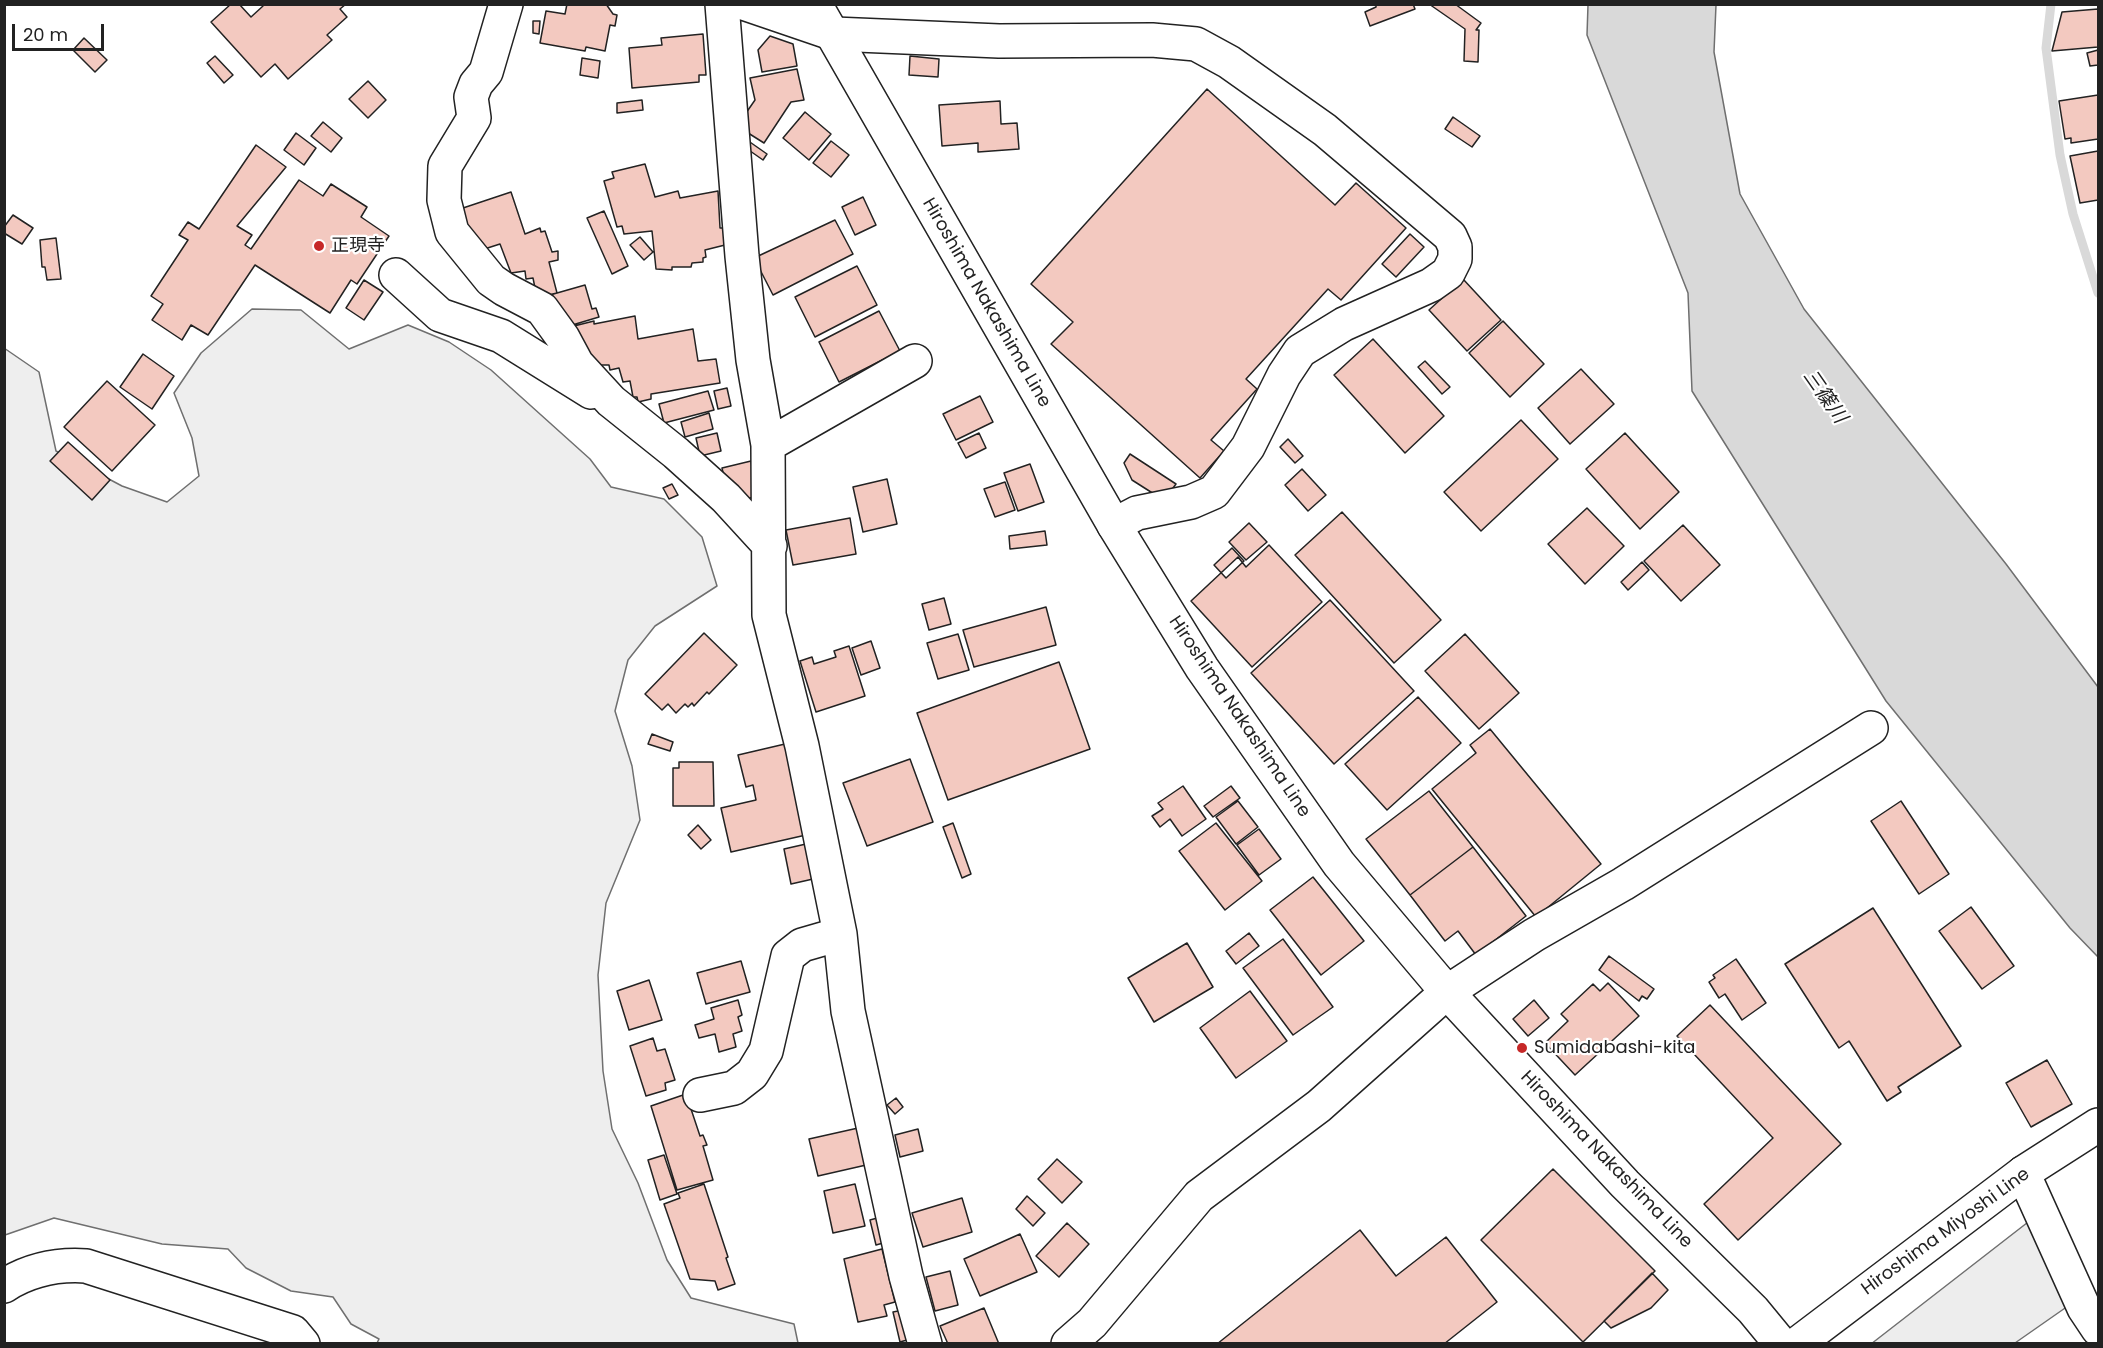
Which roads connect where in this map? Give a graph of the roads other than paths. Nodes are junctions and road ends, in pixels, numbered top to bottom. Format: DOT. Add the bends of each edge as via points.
graph roads {
  1 [pos="506,4"];
  2 [pos="722,4"];
  3 [pos="746,4"];
  4 [pos="823,16"];
  5 [pos="396,275"];
  6 [pos="915,361"];
  7 [pos="634,418"];
  8 [pos="768,445"];
  9 [pos="1114,525"];
  10 [pos="770,546"];
  11 [pos="1871,728"];
  12 [pos="840,934"];
  13 [pos="1447,992"];
  14 [pos="700,1095"];
  15 [pos="2098,1125"];
  16 [pos="2023,1173"];
  17 [pos="4,1286"];
  18 [pos="2098,1329"];
  19 [pos="303,1344"];
  20 [pos="925,1344"];
  21 [pos="1068,1344"];
  22 [pos="1781,1344"];
  23 [pos="1797,1344"];
  1 -- 7 [label="street" via="486,72 471,97 474,118 445,166 444,201 452,232 491,280 542,309 584,372 611,401"];
  2 -- 8 [label="street" via="742,256 753,360"];
  3 -- 4 [label="street"];
  4 -- 9 [label="street, Hiroshima Nakashima Line"];
  4 -- 9 [label="street" via="999,41 1152,40 1196,44 1325,130 1450,236 1455,259 1448,273 1431,285 1344,324 1300,351 1248,447 1214,492 1191,502 1137,513"];
  5 -- 7 [label="street" via="440,315 501,336"];
  6 -- 8 [label="street"];
  7 -- 10 [label="street" via="726,498"];
  8 -- 10 [label="street"];
  9 -- 13 [label="street, Hiroshima Nakashima Line" via="1202,668 1339,864"];
  10 -- 12 [label="street" via="769,615 802,746"];
  11 -- 13 [label="street"];
  12 -- 14 [label="street" via="802,945 789,956 765,1051 752,1074 734,1088"];
  12 -- 20 [label="street" via="848,1011 906,1276"];
  13 -- 21 [label="street" via="1319,1106 1198,1196 1092,1323"];
  13 -- 22 [label="street, Hiroshima Nakashima Line" via="1625,1184 1753,1310"];
  15 -- 16 [label="street, Hiroshima Miyoshi Line"];
  16 -- 18 [label="street" via="2084,1308"];
  16 -- 23 [label="street, Hiroshima Miyoshi Line"];
  17 -- 19 [label="street" via="51,1267 86,1266 293,1332"];
}
